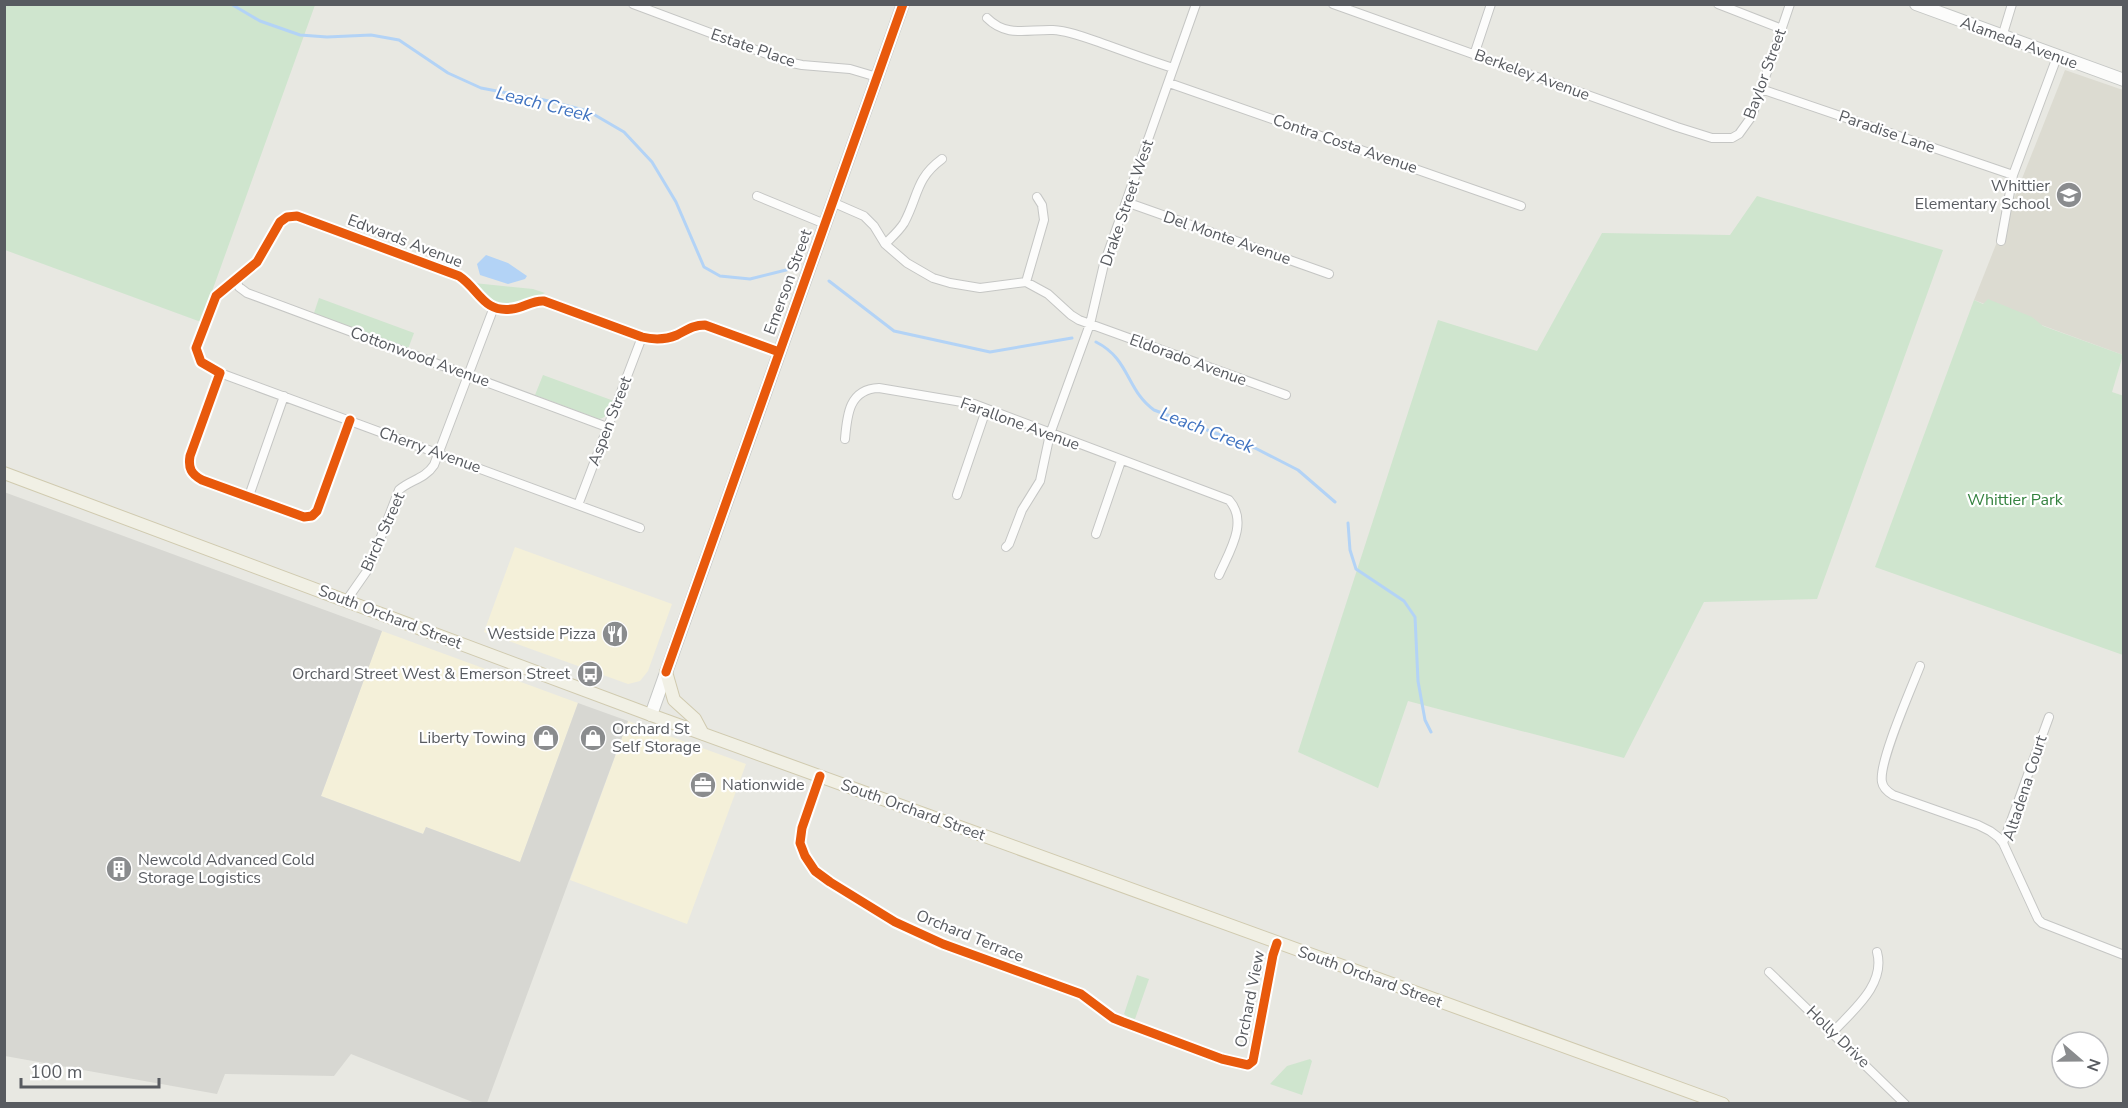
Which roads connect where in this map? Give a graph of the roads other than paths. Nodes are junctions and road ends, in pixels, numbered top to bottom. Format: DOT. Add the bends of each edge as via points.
graph roads {
  1 [pos="633,4"];
  2 [pos="903,4"];
  3 [pos="1196,4"];
  4 [pos="1333,4"];
  5 [pos="1491,4"];
  6 [pos="1718,4"];
  7 [pos="1790,4"];
  8 [pos="1916,4"];
  9 [pos="2012,4"];
  10 [pos="987,18"];
  11 [pos="1782,28"];
  12 [pos="2002,37"];
  13 [pos="1474,54"];
  14 [pos="2057,57"];
  15 [pos="1173,68"];
  16 [pos="877,77"];
  17 [pos="2124,80"];
  18 [pos="1169,83"];
  19 [pos="1761,89"];
  20 [pos="1732,138"];
  21 [pos="942,159"];
  22 [pos="2013,175"];
  23 [pos="757,196"];
  24 [pos="1037,197"];
  25 [pos="832,202"];
  26 [pos="1126,202"];
  27 [pos="1521,206"];
  28 [pos="825,224"];
  29 [pos="2001,241"];
  30 [pos="885,244"];
  31 [pos="1329,274"];
  32 [pos="236,281"];
  33 [pos="1026,282"];
  34 [pos="494,307"];
  35 [pos="1090,324"];
  36 [pos="642,337"];
  37 [pos="779,352"];
  38 [pos="220,373"];
  39 [pos="469,375"];
  40 [pos="1286,395"];
  41 [pos="284,396"];
  42 [pos="986,410"];
  43 [pos="350,420"];
  44 [pos="608,427"];
  45 [pos="1050,434"];
  46 [pos="845,439"];
  47 [pos="439,453"];
  48 [pos="1121,461"];
  49 [pos="4,473"];
  50 [pos="957,495"];
  51 [pos="249,496"];
  52 [pos="578,505"];
  53 [pos="640,528"];
  54 [pos="1096,534"];
  55 [pos="1006,547"];
  56 [pos="1219,575"];
  57 [pos="346,601"];
  58 [pos="1920,666"];
  59 [pos="666,672"];
  60 [pos="651,715"];
  61 [pos="2049,717"];
  62 [pos="703,734"];
  63 [pos="820,776"];
  64 [pos="2003,843"];
  65 [pos="1276,943"];
  66 [pos="1877,952"];
  67 [pos="2124,955"];
  68 [pos="1769,972"];
  69 [pos="1833,1032"];
  70 [pos="1253,1061"];
  71 [pos="1724,1104"];
  72 [pos="1905,1104"];
  1 -- 16 [label="street, Estate Place" via="788,62 850,69"];
  2 -- 16 [label="main road, Emerson Street"];
  3 -- 15 [label="street"];
  4 -- 13 [label="street, Berkeley Avenue"];
  5 -- 13 [label="street"];
  6 -- 11 [label="street"];
  7 -- 11 [label="street, Baylor Street"];
  8 -- 12 [label="main road, Alameda Avenue"];
  9 -- 12 [label="street"];
  10 -- 15 [label="street" via="1010,31 1052,30 1072,34"];
  11 -- 19 [label="street, Baylor Street"];
  12 -- 14 [label="main road, Alameda Avenue"];
  13 -- 20 [label="street, Berkeley Avenue" via="1677,127 1712,138"];
  14 -- 17 [label="main road, Alameda Avenue"];
  14 -- 22 [label="street"];
  15 -- 18 [label="street, Drake Street West"];
  16 -- 25 [label="main road, Emerson Street"];
  18 -- 26 [label="street, Drake Street West"];
  18 -- 27 [label="street, Contra Costa Avenue"];
  19 -- 20 [label="street, Baylor Street" via="1748,123"];
  19 -- 22 [label="street, Paradise Lane"];
  21 -- 30 [label="street" via="923,176 904,223"];
  22 -- 29 [label="street"];
  23 -- 28 [label="street"];
  24 -- 33 [label="street" via="1044,220"];
  25 -- 28 [label="main road, Emerson Street"];
  25 -- 30 [label="street" via="864,216"];
  26 -- 31 [label="street, Del Monte Avenue"];
  26 -- 35 [label="street, Drake Street West" via="1104,264"];
  28 -- 37 [label="main road, Emerson Street"];
  30 -- 33 [label="street" via="907,263 950,284 980,288"];
  32 -- 34 [label="street, Edwards Avenue" via="257,262 283,219 297,216 459,276"];
  32 -- 38 [label="street" via="216,296 196,348 201,362"];
  32 -- 39 [label="street, Cottonwood Avenue" via="247,292"];
  33 -- 35 [label="street, Eldorado Avenue"];
  34 -- 36 [label="street" via="513,309 544,301"];
  34 -- 39 [label="street, Birch Street"];
  35 -- 40 [label="street, Eldorado Avenue"];
  35 -- 45 [label="street, Drake Street West"];
  36 -- 37 [label="street" via="668,338 693,326 705,325"];
  36 -- 44 [label="street, Aspen Street"];
  37 -- 59 [label="main road, Emerson Street"];
  38 -- 41 [label="street, Cherry Avenue"];
  38 -- 51 [label="street" via="189,467 202,480"];
  39 -- 44 [label="street, Cottonwood Avenue"];
  39 -- 47 [label="street, Birch Street"];
  41 -- 43 [label="street, Cherry Avenue"];
  41 -- 51 [label="street"];
  42 -- 45 [label="street, Farallone Avenue"];
  42 -- 46 [label="street, Farallone Avenue" via="944,398 870,388 855,398 846,420"];
  42 -- 50 [label="street"];
  43 -- 47 [label="street, Cherry Avenue"];
  43 -- 51 [label="street" via="316,513 303,517"];
  44 -- 52 [label="street, Aspen Street"];
  45 -- 48 [label="street, Farallone Avenue"];
  45 -- 55 [label="street, Drake Street West" via="1040,481"];
  47 -- 52 [label="street, Cherry Avenue"];
  47 -- 57 [label="street, Birch Street" via="429,472 399,490 369,568"];
  48 -- 54 [label="street"];
  48 -- 56 [label="street, Farallone Avenue" via="1225,498 1233,505 1239,525"];
  49 -- 57 [label="main road, South Orchard Street"];
  52 -- 53 [label="street, Cherry Avenue"];
  57 -- 60 [label="main road, South Orchard Street"];
  58 -- 64 [label="street" via="1883,768 1884,787 1893,795 1990,831"];
  59 -- 60 [label="main road, Emerson Street"];
  59 -- 62 [label="main road" via="674,700 695,719"];
  60 -- 62 [label="main road, South Orchard Street"];
  61 -- 64 [label="street, Altadena Court"];
  62 -- 63 [label="main road, South Orchard Street"];
  63 -- 65 [label="main road, South Orchard Street"];
  63 -- 70 [label="street, Orchard Terrace" via="800,843 815,871 830,882 895,922 943,944 1081,994 1113,1018 1243,1065"];
  64 -- 67 [label="street, Altadena Court" via="2042,923"];
  65 -- 70 [label="street, Orchard View"];
  65 -- 71 [label="main road, South Orchard Street"];
  66 -- 69 [label="street" via="1878,972 1871,988"];
  68 -- 69 [label="street, Holly Drive"];
  69 -- 72 [label="street, Holly Drive"];
}
